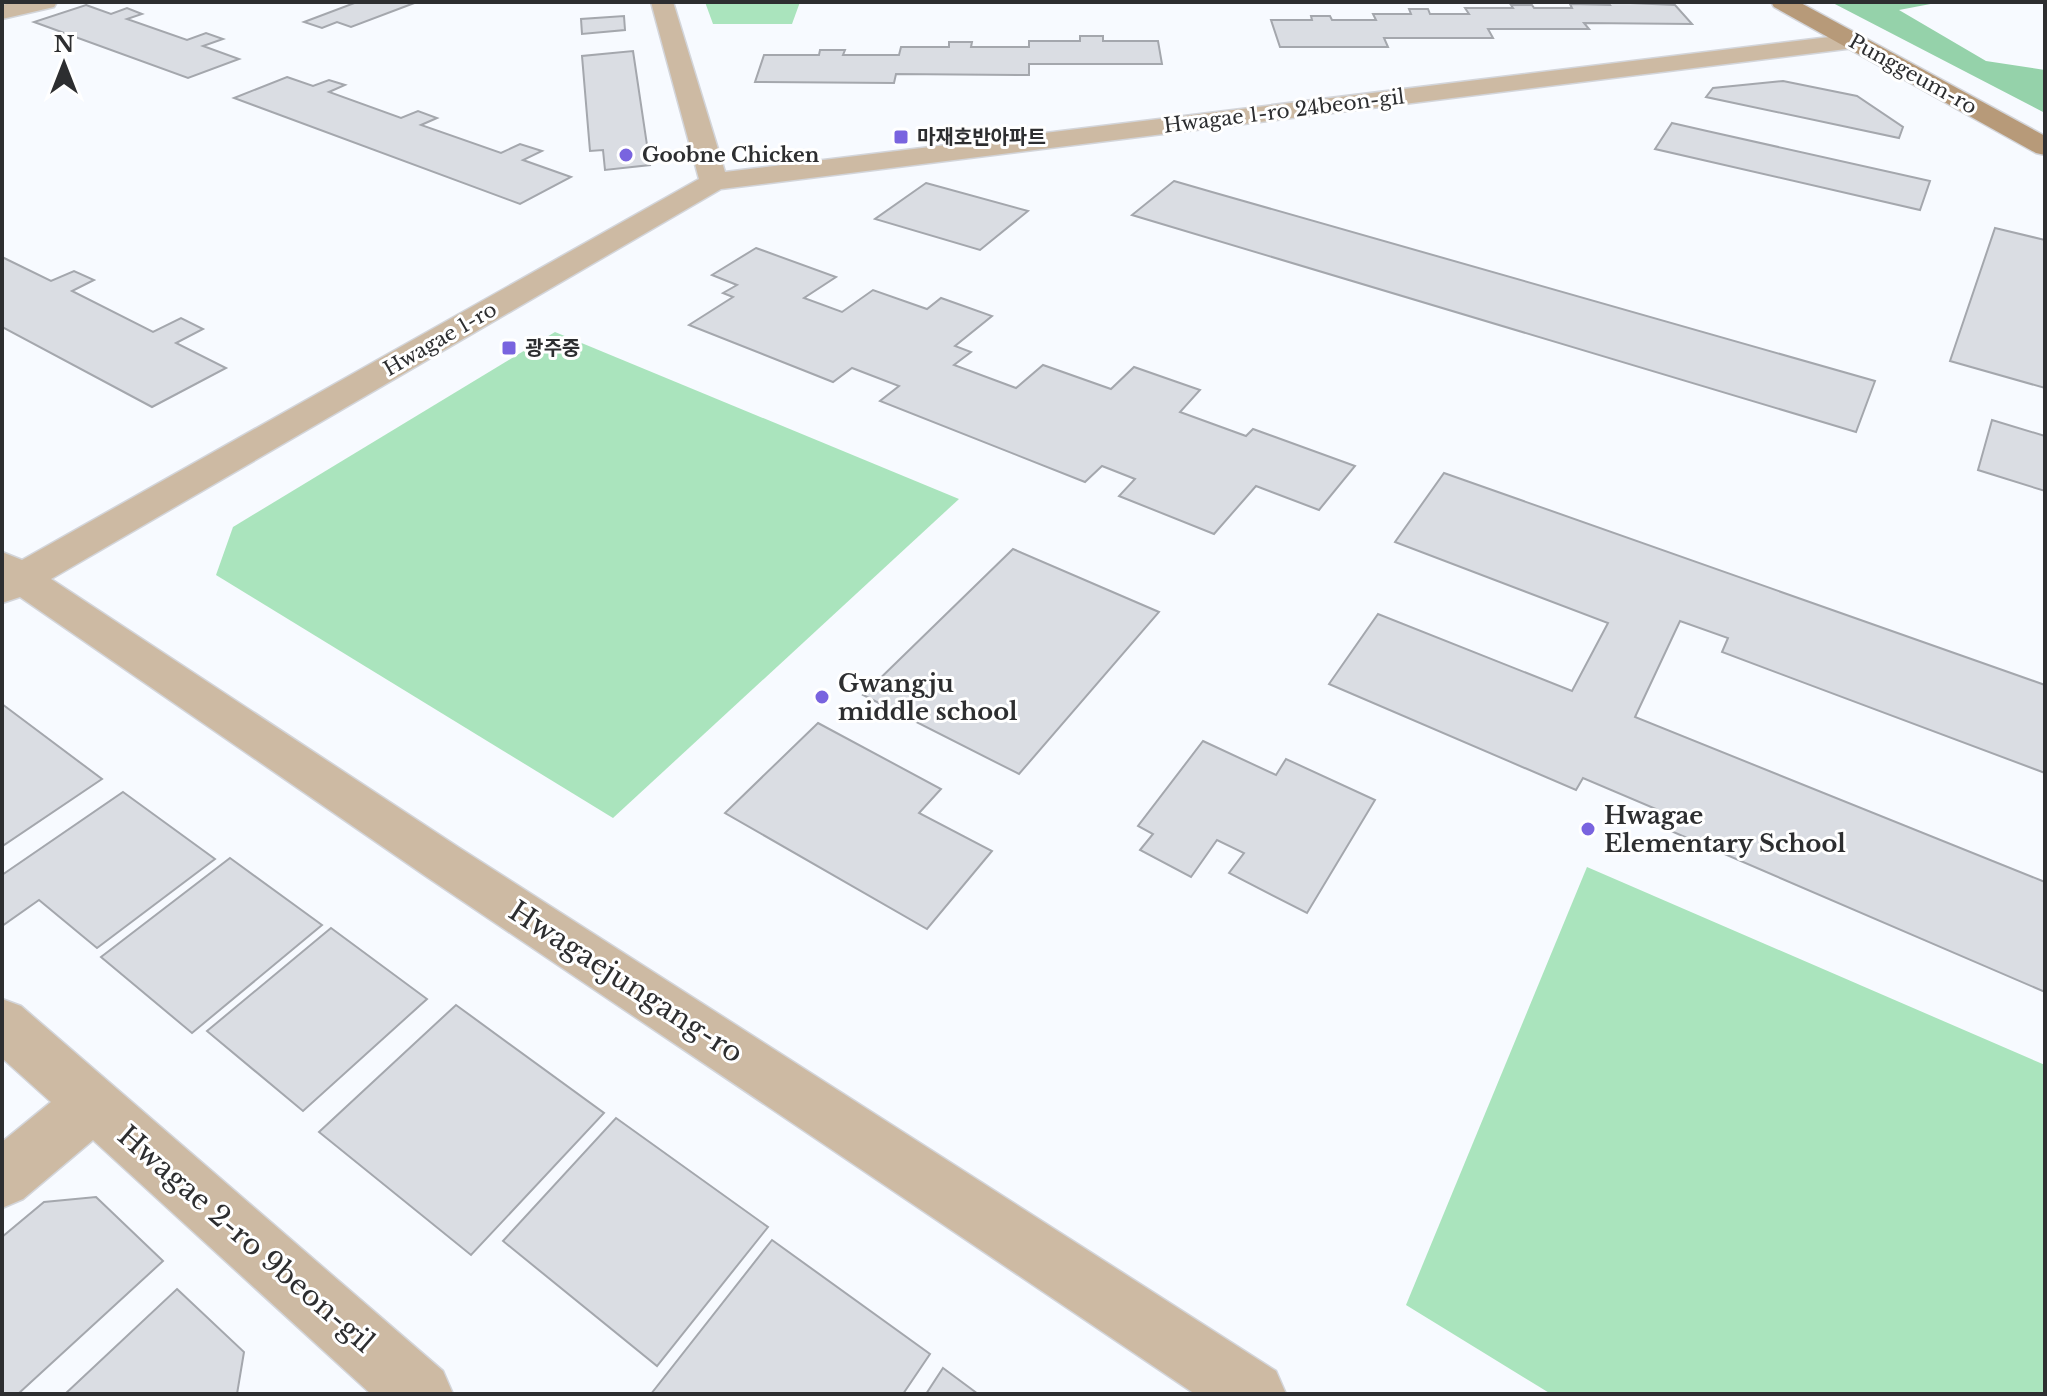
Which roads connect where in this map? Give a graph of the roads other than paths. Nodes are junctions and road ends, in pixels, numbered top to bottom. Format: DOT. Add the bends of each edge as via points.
graph roads {
  1 [pos="46,2"];
  2 [pos="662,2"];
  3 [pos="1782,2"];
  4 [pos="2,12"];
  5 [pos="1854,41"];
  6 [pos="2045,147"];
  7 [pos="714,182"];
  8 [pos="8,577"];
  9 [pos="2,1023"];
  10 [pos="93,1104"];
  11 [pos="2,1179"];
  12 [pos="400,1387"];
  13 [pos="1253,1394"];
  1 -- 4 [label="street"];
  2 -- 7 [label="street"];
  3 -- 5 [label="street, Punggeum-ro"];
  5 -- 6 [label="street, Punggeum-ro"];
  5 -- 7 [label="street, Hwagae 1-ro 24beon-gil"];
  7 -- 8 [label="street, Hwagae 1-ro"];
  8 -- 13 [label="street, Hwagaejungang-ro"];
  9 -- 10 [label="street, Hwagae 2-ro 9beon-gil"];
  10 -- 11 [label="street"];
  10 -- 12 [label="street, Hwagae 2-ro 9beon-gil"];
}
